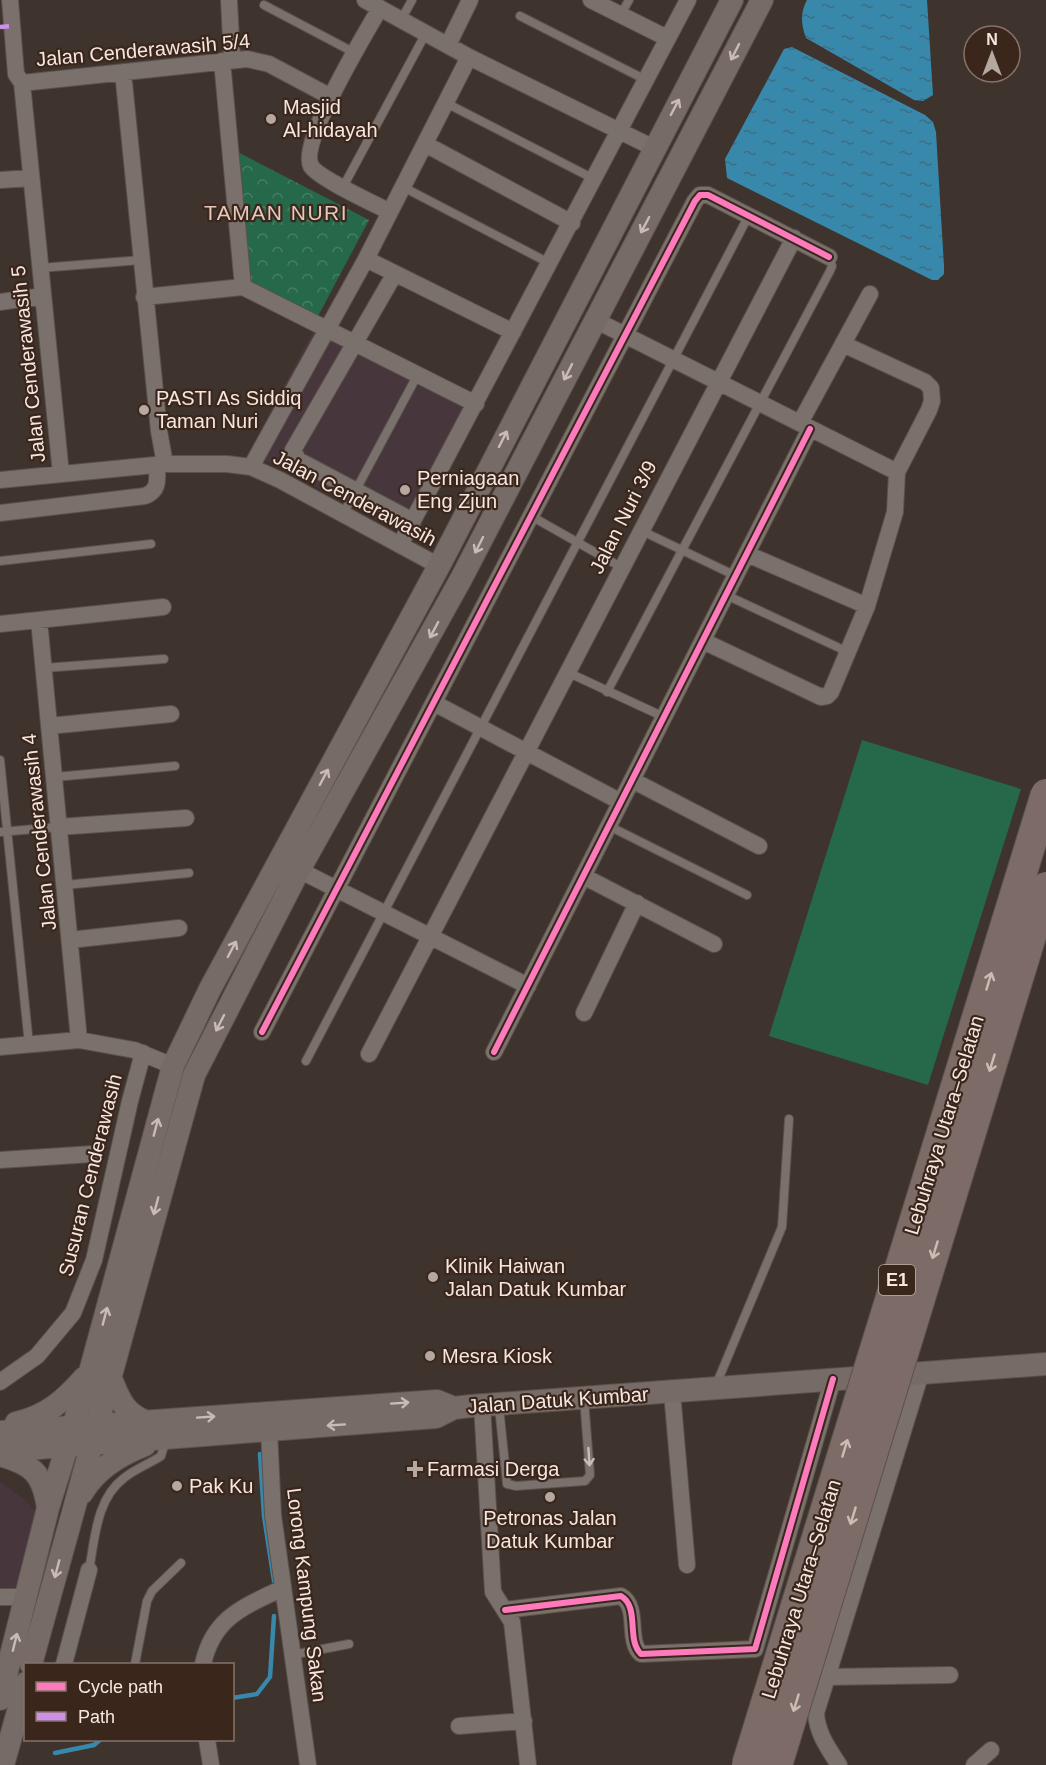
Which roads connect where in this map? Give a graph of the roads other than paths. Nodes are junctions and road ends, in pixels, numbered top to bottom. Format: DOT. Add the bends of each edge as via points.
graph roads {
  1 [pos="10,0"];
  2 [pos="229,0"];
  3 [pos="412,0"];
  4 [pos="470,0"];
  5 [pos="591,0"];
  6 [pos="688,0"];
  7 [pos="732,0"];
  8 [pos="762,0"];
  9 [pos="372,4"];
  10 [pos="264,5"];
  11 [pos="625,7"];
  12 [pos="520,16"];
  13 [pos="402,20"];
  14 [pos="426,33"];
  15 [pos="667,38"];
  16 [pos="448,45"];
  17 [pos="355,53"];
  18 [pos="469,57"];
  19 [pos="227,60"];
  20 [pos="123,72"];
  21 [pos="13,77"];
  22 [pos="644,79"];
  23 [pos="331,97"];
  24 [pos="446,103"];
  25 [pos="617,131"];
  26 [pos="425,144"];
  27 [pos="654,148"];
  28 [pos="31,178"];
  29 [pos="594,179"];
  30 [pos="0,180"];
  31 [pos="403,186"];
  32 [pos="343,187"];
  33 [pos="390,212"];
  34 [pos="749,215"];
  35 [pos="572,223"];
  36 [pos="794,238"];
  37 [pos="829,257"];
  38 [pos="366,259"];
  39 [pos="141,260"];
  40 [pos="550,264"];
  41 [pos="40,268"];
  42 [pos="394,274"];
  43 [pos="243,287"];
  44 [pos="870,294"];
  45 [pos="42,297"];
  46 [pos="144,297"];
  47 [pos="0,302"];
  48 [pos="595,320"];
  49 [pos="328,329"];
  50 [pos="513,332"];
  51 [pos="625,335"];
  52 [pos="355,342"];
  53 [pos="843,344"];
  54 [pos="673,360"];
  55 [pos="418,373"];
  56 [pos="717,382"];
  57 [pos="759,403"];
  58 [pos="476,404"];
  59 [pos="274,425"];
  60 [pos="805,426"];
  61 [pos="298,439"];
  62 [pos="161,465"];
  63 [pos="251,467"];
  64 [pos="897,472"];
  65 [pos="61,474"];
  66 [pos="0,480"];
  67 [pos="356,489"];
  68 [pos="0,513"];
  69 [pos="343,514"];
  70 [pos="531,516"];
  71 [pos="413,521"];
  72 [pos="640,530"];
  73 [pos="578,542"];
  74 [pos="151,544"];
  75 [pos="400,545"];
  76 [pos="681,550"];
  77 [pos="747,554"];
  78 [pos="0,561"];
  79 [pos="439,566"];
  80 [pos="621,567"];
  81 [pos="736,576"];
  82 [pos="726,595"];
  83 [pos="867,606"];
  84 [pos="163,607"];
  85 [pos="39,620"];
  86 [pos="0,624"];
  87 [pos="703,641"];
  88 [pos="848,652"];
  89 [pos="164,659"];
  90 [pos="44,668"];
  91 [pos="567,672"];
  92 [pos="607,692"];
  93 [pos="434,702"];
  94 [pos="171,714"];
  95 [pos="664,717"];
  96 [pos="49,726"];
  97 [pos="481,728"];
  98 [pos="525,752"];
  99 [pos="0,760"];
  100 [pos="175,766"];
  101 [pos="55,777"];
  102 [pos="632,780"];
  103 [pos="1046,794"];
  104 [pos="621,802"];
  105 [pos="186,818"];
  106 [pos="609,826"];
  107 [pos="58,827"];
  108 [pos="4,832"];
  109 [pos="759,846"];
  110 [pos="299,870"];
  111 [pos="189,873"];
  112 [pos="583,876"];
  113 [pos="65,885"];
  114 [pos="1046,887"];
  115 [pos="337,889"];
  116 [pos="747,895"];
  117 [pos="637,903"];
  118 [pos="384,913"];
  119 [pos="179,928"];
  120 [pos="429,936"];
  121 [pos="70,940"];
  122 [pos="714,944"];
  123 [pos="528,986"];
  124 [pos="584,1013"];
  125 [pos="262,1032"];
  126 [pos="79,1040"];
  127 [pos="28,1045"];
  128 [pos="0,1047"];
  129 [pos="494,1052"];
  130 [pos="143,1053"];
  131 [pos="369,1054"];
  132 [pos="306,1061"];
  133 [pos="173,1066"];
  134 [pos="789,1119"];
  135 [pos="92,1154"];
  136 [pos="0,1160"];
  137 [pos="1046,1364"];
  138 [pos="921,1373"];
  139 [pos="100,1374"];
  140 [pos="833,1379"];
  141 [pos="0,1382"];
  142 [pos="715,1388"];
  143 [pos="672,1392"];
  144 [pos="584,1399"];
  145 [pos="446,1404"];
  146 [pos="490,1405"];
  147 [pos="147,1422"];
  148 [pos="0,1428"];
  149 [pos="269,1430"];
  150 [pos="0,1432"];
  151 [pos="93,1435"];
  152 [pos="70,1436"];
  153 [pos="166,1438"];
  154 [pos="0,1453"];
  155 [pos="48,1508"];
  156 [pos="73,1513"];
  157 [pos="181,1563"];
  158 [pos="687,1565"];
  159 [pos="89,1570"];
  160 [pos="283,1588"];
  161 [pos="27,1597"];
  162 [pos="0,1598"];
  163 [pos="505,1610"];
  164 [pos="349,1644"];
  165 [pos="292,1655"];
  166 [pos="33,1663"];
  167 [pos="65,1663"];
  168 [pos="135,1663"];
  169 [pos="203,1663"];
  170 [pos="950,1675"];
  171 [pos="827,1677"];
  172 [pos="24,1693"];
  173 [pos="0,1699"];
  174 [pos="524,1720"];
  175 [pos="459,1726"];
  176 [pos="207,1741"];
  177 [pos="991,1750"];
  178 [pos="3,1765"];
  179 [pos="211,1765"];
  180 [pos="308,1765"];
  181 [pos="528,1765"];
  182 [pos="747,1765"];
  183 [pos="777,1765"];
  184 [pos="839,1765"];
  185 [pos="974,1765"];
  1 -- 21 [label="street, Jalan Cenderawasih 5"];
  2 -- 19 [label="street"];
  3 -- 13 [label="lane"];
  4 -- 16 [label="street"];
  5 -- 11 [label="street"];
  6 -- 15 [label="street"];
  27 -- 7 [label="main road, one-way"];
  8 -- 48 [label="main road, one-way"];
  9 -- 13 [label="street"];
  9 -- 17 [label="street"];
  10 -- 17 [label="lane"];
  11 -- 15 [label="street"];
  12 -- 22 [label="lane"];
  13 -- 14 [label="street"];
  14 -- 16 [label="street"];
  14 -- 32 [label="lane"];
  15 -- 22 [label="street"];
  16 -- 18 [label="street"];
  17 -- 23 [label="street"];
  18 -- 24 [label="street"];
  18 -- 25 [label="street"];
  19 -- 20 [label="street, Jalan Cenderawasih 5/4"];
  19 -- 23 [label="street, Jalan Cenderawasih 5/4" via="262,61"];
  19 -- 43 [label="street"];
  20 -- 21 [label="street, Jalan Cenderawasih 5/4"];
  20 -- 39 [label="street"];
  21 -- 28 [label="street, Jalan Cenderawasih 5"];
  22 -- 25 [label="street"];
  23 -- 32 [label="street" via="309,148 309,159 317,173"];
  24 -- 26 [label="street"];
  24 -- 29 [label="lane"];
  25 -- 27 [label="street"];
  25 -- 29 [label="street"];
  26 -- 31 [label="street"];
  26 -- 35 [label="street"];
  79 -- 27 [label="main road, one-way"];
  28 -- 30 [label="street"];
  28 -- 41 [label="street, Jalan Cenderawasih 5"];
  29 -- 35 [label="street"];
  31 -- 33 [label="street"];
  31 -- 40 [label="lane"];
  32 -- 33 [label="street"];
  33 -- 38 [label="street"];
  34 -- 36 [label="street"];
  34 -- 51 [label="street" via="708,195 700,195"];
  34 -- 54 [label="lane"];
  35 -- 40 [label="street"];
  36 -- 37 [label="street"];
  36 -- 56 [label="street, Jalan Nuri 3/9"];
  37 -- 57 [label="lane" via="830,271"];
  38 -- 42 [label="street"];
  38 -- 49 [label="street"];
  39 -- 41 [label="lane"];
  39 -- 46 [label="street"];
  40 -- 50 [label="street"];
  41 -- 45 [label="street, Jalan Cenderawasih 5"];
  42 -- 50 [label="street"];
  42 -- 52 [label="street"];
  43 -- 46 [label="street"];
  43 -- 49 [label="street"];
  44 -- 53 [label="street"];
  45 -- 47 [label="street"];
  45 -- 65 [label="street, Jalan Cenderawasih 5"];
  46 -- 62 [label="street"];
  48 -- 51 [label="street"];
  48 -- 110 [label="main road, one-way" via="430,638"];
  49 -- 52 [label="street"];
  49 -- 59 [label="street"];
  50 -- 58 [label="street"];
  51 -- 54 [label="street"];
  51 -- 70 [label="street"];
  52 -- 55 [label="street"];
  52 -- 61 [label="street"];
  53 -- 60 [label="street"];
  53 -- 64 [label="street" via="931,388 932,402"];
  54 -- 56 [label="street"];
  54 -- 73 [label="lane"];
  55 -- 58 [label="street"];
  55 -- 67 [label="lane"];
  56 -- 57 [label="street"];
  56 -- 72 [label="street, Jalan Nuri 3/9"];
  57 -- 60 [label="street"];
  57 -- 76 [label="lane"];
  58 -- 71 [label="street"];
  59 -- 61 [label="street"];
  59 -- 63 [label="street"];
  60 -- 64 [label="street"];
  60 -- 77 [label="street"];
  61 -- 67 [label="street" via="293,450 298,460"];
  62 -- 63 [label="street, Jalan Cenderawasih"];
  62 -- 65 [label="street, Jalan Cenderawasih"];
  62 -- 68 [label="street" via="157,487 145,496"];
  63 -- 69 [label="street, Jalan Cenderawasih"];
  64 -- 83 [label="street" via="895,512"];
  65 -- 66 [label="street, Jalan Cenderawasih"];
  67 -- 69 [label="lane"];
  67 -- 71 [label="street"];
  69 -- 75 [label="street, Jalan Cenderawasih"];
  70 -- 73 [label="lane"];
  70 -- 93 [label="street"];
  71 -- 75 [label="street"];
  72 -- 76 [label="lane"];
  72 -- 80 [label="street, Jalan Nuri 3/9"];
  73 -- 80 [label="lane"];
  73 -- 97 [label="lane"];
  74 -- 78 [label="lane"];
  75 -- 79 [label="street, Jalan Cenderawasih"];
  76 -- 81 [label="lane"];
  76 -- 92 [label="lane"];
  77 -- 81 [label="street"];
  77 -- 83 [label="street"];
  133 -- 79 [label="main road, one-way" via="210,989"];
  80 -- 91 [label="street, Jalan Nuri 3/9"];
  81 -- 82 [label="street"];
  82 -- 87 [label="street"];
  82 -- 88 [label="lane"];
  83 -- 88 [label="street"];
  84 -- 85 [label="street"];
  85 -- 86 [label="street"];
  85 -- 90 [label="street, Jalan Cenderawasih 4"];
  87 -- 88 [label="street" via="821,696 831,692"];
  87 -- 95 [label="street"];
  89 -- 90 [label="lane"];
  90 -- 96 [label="street, Jalan Cenderawasih 4"];
  91 -- 92 [label="lane"];
  91 -- 98 [label="street, Jalan Nuri 3/9"];
  92 -- 95 [label="lane"];
  93 -- 97 [label="street"];
  93 -- 115 [label="street"];
  94 -- 96 [label="street"];
  95 -- 102 [label="street"];
  96 -- 101 [label="street, Jalan Cenderawasih 4"];
  97 -- 98 [label="street"];
  97 -- 118 [label="lane"];
  98 -- 104 [label="street"];
  98 -- 120 [label="street, Jalan Nuri 3/9"];
  99 -- 108 [label="lane"];
  100 -- 101 [label="lane"];
  101 -- 107 [label="street, Jalan Cenderawasih 4"];
  102 -- 104 [label="street"];
  102 -- 109 [label="street"];
  182 -- 103 [label="highway, Lebuhraya Utara–Selatan / E1, one-way, bridge"];
  104 -- 106 [label="street"];
  105 -- 107 [label="street"];
  106 -- 112 [label="street"];
  106 -- 116 [label="lane"];
  107 -- 108 [label="lane"];
  107 -- 113 [label="street, Jalan Cenderawasih 4"];
  108 -- 127 [label="lane"];
  110 -- 115 [label="street"];
  110 -- 139 [label="main road, one-way" via="194,1075"];
  111 -- 113 [label="lane"];
  112 -- 117 [label="street"];
  112 -- 123 [label="street"];
  113 -- 121 [label="street, Jalan Cenderawasih 4"];
  114 -- 183 [label="highway, Lebuhraya Utara–Selatan / E1, one-way, bridge"];
  115 -- 118 [label="street"];
  115 -- 125 [label="street"];
  117 -- 122 [label="street"];
  117 -- 124 [label="street"];
  118 -- 120 [label="street"];
  118 -- 132 [label="lane"];
  119 -- 121 [label="street"];
  120 -- 123 [label="street"];
  120 -- 131 [label="street, Jalan Nuri 3/9"];
  121 -- 126 [label="street, Jalan Cenderawasih 4"];
  123 -- 129 [label="street"];
  126 -- 127 [label="street"];
  126 -- 130 [label="street"];
  127 -- 128 [label="street"];
  130 -- 133 [label="street"];
  130 -- 141 [label="street, Susuran Cenderawasih" via="94,1260 74,1313 37,1356"];
  139 -- 133 [label="main road, one-way"];
  134 -- 142 [label="lane" via="782,1227"];
  135 -- 136 [label="street"];
  137 -- 138 [label="main road, Jalan Datuk Kumbar"];
  138 -- 140 [label="main road, Jalan Datuk Kumbar"];
  138 -- 171 [label="street"];
  139 -- 147 [label="main road" via="123,1407"];
  139 -- 148 [label="main road" via="49,1411"];
  139 -- 151 [label="main road"];
  139 -- 152 [label="main road"];
  140 -- 142 [label="main road, Jalan Datuk Kumbar"];
  140 -- 163 [label="street" via="755,1649 641,1654 636,1647 629,1605 621,1596"];
  142 -- 143 [label="main road, Jalan Datuk Kumbar"];
  143 -- 144 [label="main road, Jalan Datuk Kumbar"];
  143 -- 158 [label="street"];
  144 -- 146 [label="main road, Jalan Datuk Kumbar"];
  144 -- 146 [label="lane, one-way" via="589,1480 516,1486 505,1480"];
  145 -- 146 [label="main road, Jalan Datuk Kumbar"];
  147 -- 145 [label="main road, Jalan Datuk Kumbar, one-way"];
  145 -- 149 [label="main road, Jalan Datuk Kumbar, one-way" via="436,1417"];
  146 -- 163 [label="street" via="493,1592"];
  147 -- 151 [label="main road, Jalan Datuk Kumbar"];
  149 -- 153 [label="main road, Jalan Datuk Kumbar"];
  149 -- 160 [label="street, Lorong Kampung Sakan" via="273,1515"];
  150 -- 152 [label="main road, Jalan Datuk Kumbar"];
  151 -- 152 [label="main road, Jalan Datuk Kumbar"];
  151 -- 153 [label="main road, Jalan Datuk Kumbar"];
  151 -- 156 [label="main road"];
  152 -- 154 [label="main road, Jalan Datuk Kumbar"];
  152 -- 155 [label="main road"];
  153 -- 156 [label="main road" via="119,1456 99,1471 83,1491"];
  153 -- 159 [label="lane" via="161,1456 123,1478 105,1501"];
  154 -- 155 [label="main road" via="33,1469 45,1489"];
  155 -- 161 [label="main road"];
  156 -- 166 [label="main road, one-way"];
  157 -- 168 [label="lane" via="147,1601"];
  159 -- 167 [label="street"];
  160 -- 165 [label="street, Lorong Kampung Sakan"];
  160 -- 169 [label="street" via="222,1623 208,1644"];
  161 -- 162 [label="street"];
  173 -- 161 [label="main road, one-way"];
  163 -- 174 [label="street" via="512,1622"];
  164 -- 165 [label="lane"];
  165 -- 180 [label="street, Lorong Kampung Sakan"];
  170 -- 171 [label="street"];
  171 -- 184 [label="street" via="816,1713 817,1724"];
  172 -- 178 [label="main road"];
  174 -- 175 [label="street"];
  174 -- 181 [label="street"];
  176 -- 179 [label="street"];
  177 -- 185 [label="street"];
}
